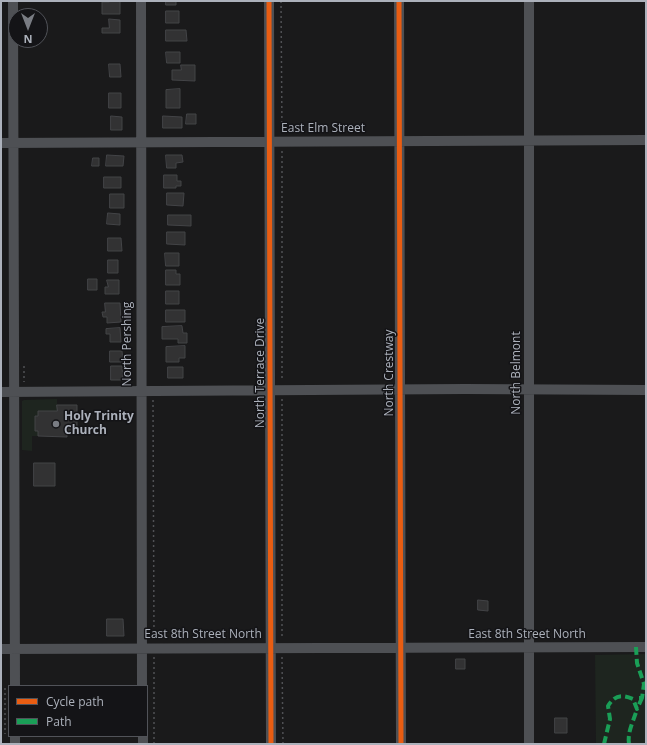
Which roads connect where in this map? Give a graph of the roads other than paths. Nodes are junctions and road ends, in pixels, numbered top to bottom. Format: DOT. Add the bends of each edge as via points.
graph roads {
  1 [pos="13,1"];
  2 [pos="140,1"];
  3 [pos="269,1"];
  4 [pos="399,1"];
  5 [pos="529,1"];
  6 [pos="529,140"];
  7 [pos="646,140"];
  8 [pos="270,142"];
  9 [pos="400,142"];
  10 [pos="1,143"];
  11 [pos="14,143"];
  12 [pos="141,143"];
  13 [pos="530,389"];
  14 [pos="271,390"];
  15 [pos="400,390"];
  16 [pos="646,390"];
  17 [pos="142,391"];
  18 [pos="1,392"];
  19 [pos="15,392"];
  20 [pos="646,647"];
  21 [pos="142,648"];
  22 [pos="271,648"];
  23 [pos="400,648"];
  24 [pos="529,648"];
  25 [pos="1,649"];
  26 [pos="15,649"];
  27 [pos="15,685"];
  28 [pos="142,685"];
  29 [pos="271,744"];
  30 [pos="401,744"];
  31 [pos="529,744"];
  1 -- 11 [label="street"];
  2 -- 12 [label="street, North Pershing"];
  3 -- 8 [label="street, North Terrace Drive"];
  4 -- 9 [label="street, North Crestway"];
  5 -- 6 [label="street, North Belmont"];
  6 -- 7 [label="street, East Elm Street"];
  6 -- 9 [label="street, East Elm Street"];
  6 -- 13 [label="street, North Belmont"];
  8 -- 9 [label="street, East Elm Street"];
  8 -- 12 [label="street, East Elm Street"];
  8 -- 14 [label="street, North Terrace Drive"];
  9 -- 15 [label="street, North Crestway"];
  10 -- 11 [label="street, East Elm Street"];
  11 -- 12 [label="street, East Elm Street"];
  11 -- 19 [label="street"];
  12 -- 17 [label="street, North Pershing"];
  13 -- 15 [label="street"];
  13 -- 16 [label="street"];
  13 -- 24 [label="street, North Belmont"];
  14 -- 15 [label="street"];
  14 -- 17 [label="street"];
  14 -- 22 [label="street, North Terrace Drive"];
  15 -- 23 [label="street, North Crestway"];
  17 -- 19 [label="street"];
  17 -- 21 [label="street, North Pershing"];
  18 -- 19 [label="street"];
  19 -- 26 [label="street"];
  20 -- 24 [label="street, East 8th Street North"];
  21 -- 22 [label="street, East 8th Street North"];
  21 -- 26 [label="street, East 8th Street North"];
  21 -- 28 [label="street, North Pershing"];
  22 -- 23 [label="street, East 8th Street North"];
  22 -- 29 [label="street, North Terrace Drive"];
  23 -- 24 [label="street, East 8th Street North"];
  23 -- 30 [label="street, North Crestway"];
  24 -- 31 [label="street, North Belmont"];
  25 -- 26 [label="street, East 8th Street North"];
  26 -- 27 [label="street"];
}
